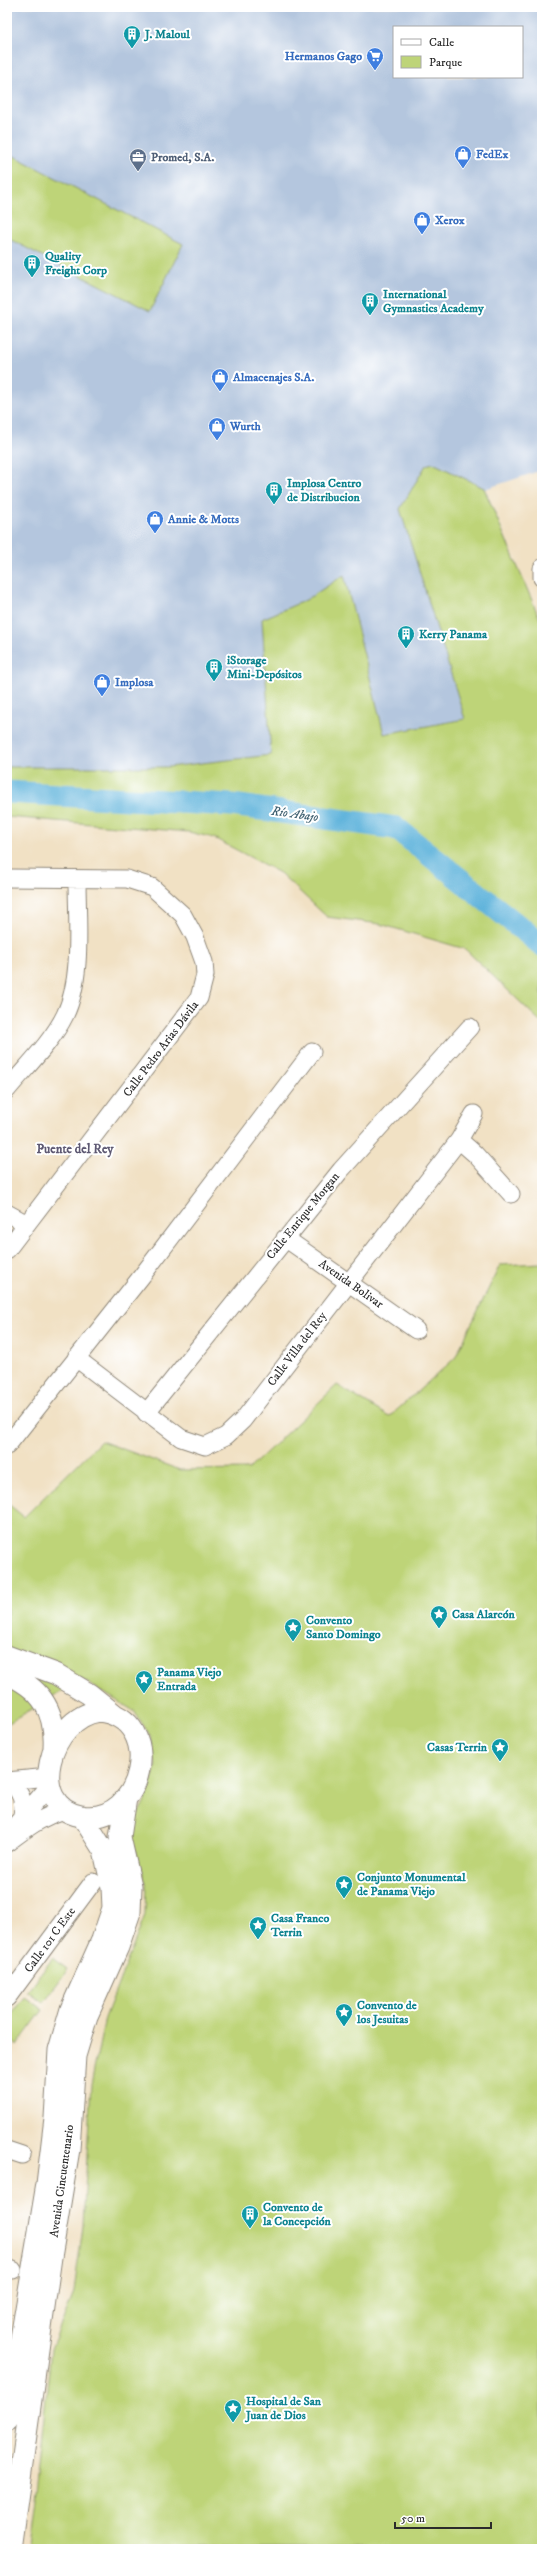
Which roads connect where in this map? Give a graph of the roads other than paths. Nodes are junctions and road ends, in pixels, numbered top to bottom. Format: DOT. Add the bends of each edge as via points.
graph roads {
  1 [pos="542,568"];
  2 [pos="542,578"];
  3 [pos="7,878"];
  4 [pos="77,880"];
  5 [pos="470,1027"];
  6 [pos="312,1052"];
  7 [pos="7,1090"];
  8 [pos="474,1114"];
  9 [pos="459,1140"];
  10 [pos="510,1194"];
  11 [pos="7,1213"];
  12 [pos="27,1224"];
  13 [pos="285,1238"];
  14 [pos="7,1250"];
  15 [pos="348,1282"];
  16 [pos="416,1330"];
  17 [pos="76,1358"];
  18 [pos="146,1413"];
  19 [pos="7,1446"];
  20 [pos="7,1656"];
  21 [pos="7,1674"];
  22 [pos="116,1715"];
  23 [pos="54,1748"];
  24 [pos="9,1781"];
  25 [pos="50,1781"];
  26 [pos="126,1798"];
  27 [pos="74,1813"];
  28 [pos="22,1815"];
  29 [pos="7,1835"];
  30 [pos="7,1843"];
  31 [pos="93,1882"];
  32 [pos="7,1998"];
  33 [pos="7,2421"];
  34 [pos="10,2549"];
  1 -- 2 [label="street"];
  3 -- 4 [label="street, Calle Pedro Arias Dávila"];
  4 -- 7 [label="street" via="76,969 73,996 54,1031"];
  4 -- 12 [label="street, Calle Pedro Arias Dávila" via="127,879 152,888 183,915 195,937 204,962 205,975 199,998"];
  5 -- 13 [label="street, Calle Enrique Morgan" via="341,1170"];
  6 -- 17 [label="street" via="141,1277"];
  8 -- 9 [label="street, Calle Villa del Rey"];
  9 -- 10 [label="street" via="475,1154"];
  9 -- 15 [label="street, Calle Villa del Rey"];
  11 -- 12 [label="street"];
  12 -- 14 [label="street, Calle Pedro Arias Dávila"];
  13 -- 15 [label="street, Avenida Bolivar"];
  13 -- 18 [label="street, Calle Enrique Morgan"];
  15 -- 16 [label="street, Avenida Bolivar"];
  15 -- 18 [label="street, Calle Villa del Rey" via="243,1420 226,1436 205,1446 181,1438"];
  17 -- 18 [label="street, Calle Villa del Rey"];
  17 -- 19 [label="street"];
  20 -- 22 [label="main road" via="56,1674 90,1694"];
  21 -- 23 [label="main road" via="33,1689 44,1702 54,1723"];
  22 -- 23 [label="main road" via="99,1711 82,1715 64,1731"];
  22 -- 26 [label="main road" via="132,1728 139,1745 141,1763"];
  23 -- 25 [label="main road"];
  24 -- 25 [label="street"];
  24 -- 28 [label="street" via="20,1793 24,1804"];
  25 -- 27 [label="main road" via="56,1800"];
  25 -- 28 [label="street"];
  26 -- 27 [label="main road" via="109,1812"];
  26 -- 34 [label="main road, Avenida Cincuentenario" via="120,1837 131,1886 130,1912 118,1947 87,2016 75,2056 69,2149"];
  27 -- 30 [label="street" via="50,1814 36,1821"];
  27 -- 33 [label="main road, Avenida Cincuentenario" via="104,1851 112,1887 113,1908 102,1940 71,2009 59,2050 55,2118 47,2184"];
  28 -- 29 [label="street"];
  31 -- 32 [label="street, Calle 101 C Este"];
}
